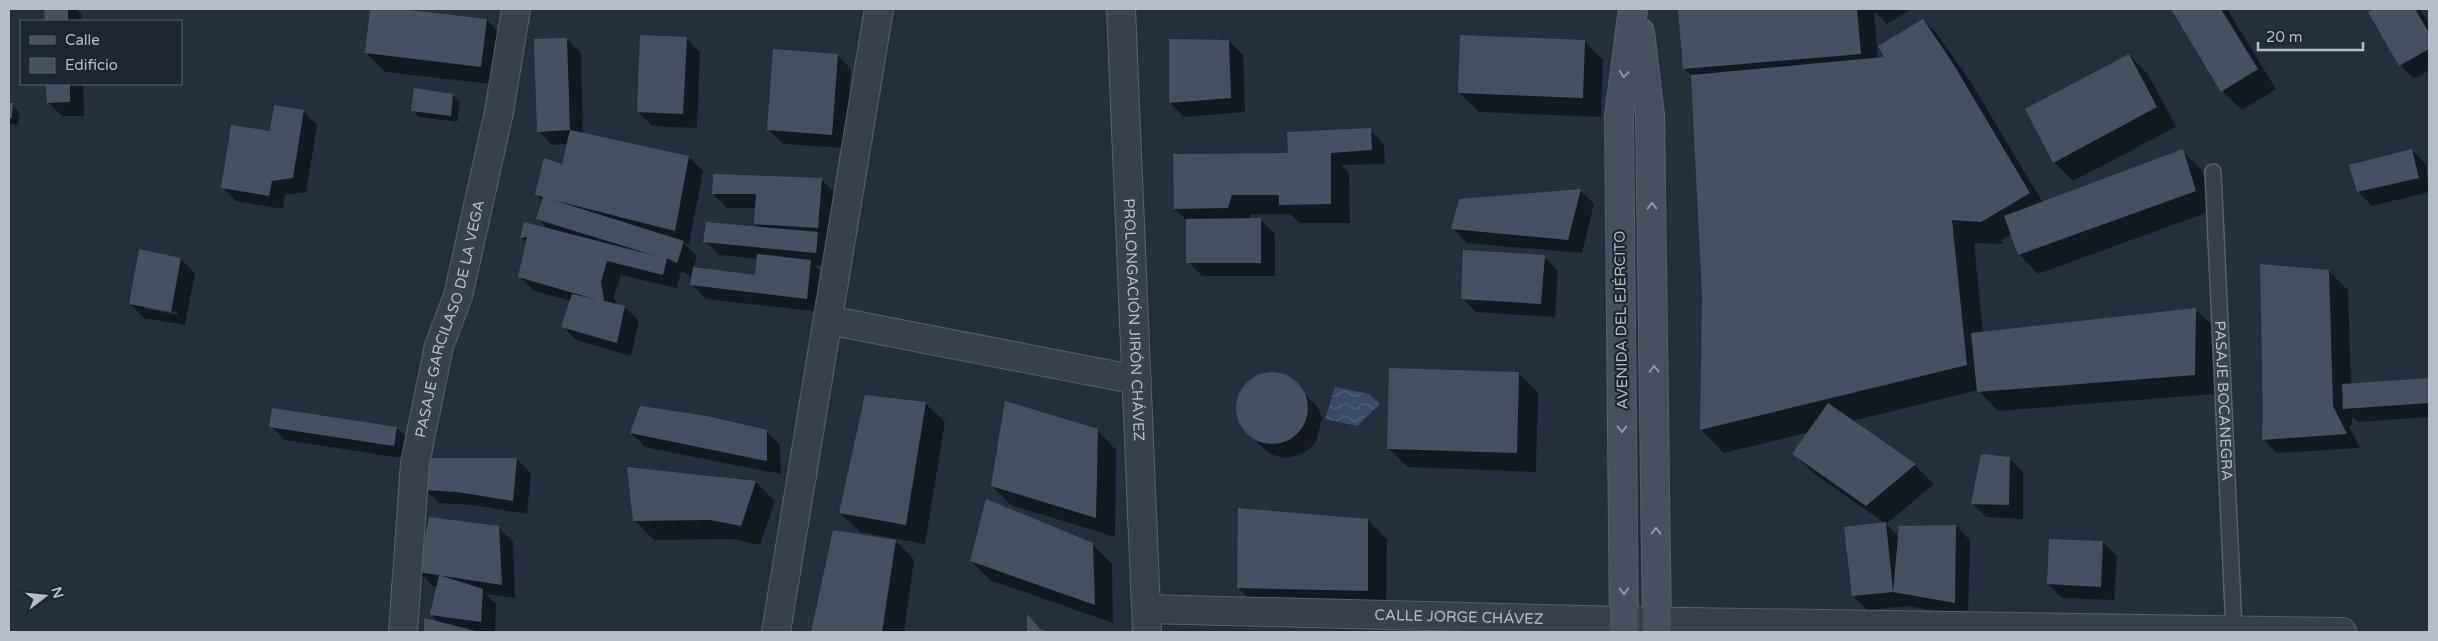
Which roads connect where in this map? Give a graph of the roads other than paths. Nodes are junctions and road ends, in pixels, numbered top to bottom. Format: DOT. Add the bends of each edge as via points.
graph roads {
  1 [pos="516,9"];
  2 [pos="879,9"];
  3 [pos="1121,9"];
  4 [pos="1635,9"];
  5 [pos="2213,172"];
  6 [pos="828,320"];
  7 [pos="1137,380"];
  8 [pos="1147,621"];
  9 [pos="1624,626"];
  10 [pos="1657,627"];
  11 [pos="2234,630"];
  12 [pos="403,632"];
  13 [pos="776,632"];
  14 [pos="2342,632"];
  1 -- 12 [label="street, PASAJE GARCILASO DE LA VEGA" via="499,112 471,238 458,296 439,346 415,463"];
  2 -- 6 [label="street"];
  3 -- 7 [label="street, PROLONGACIÓN JIRÓN CHÁVEZ"];
  4 -- 9 [label="main road, AVENIDA DEL EJÉRCITO, one-way" via="1619,116"];
  10 -- 4 [label="main road, AVENIDA DEL EJÉRCITO, one-way" via="1650,115"];
  5 -- 11 [label="lane, PASAJE BOCANEGRA"];
  6 -- 7 [label="street"];
  6 -- 13 [label="street"];
  7 -- 8 [label="street, PROLONGACIÓN JIRÓN CHÁVEZ"];
  8 -- 9 [label="street, CALLE JORGE CHÁVEZ"];
  9 -- 10 [label="street, CALLE JORGE CHÁVEZ"];
  10 -- 11 [label="street, CALLE JORGE CHÁVEZ"];
  11 -- 14 [label="street, CALLE JORGE CHÁVEZ"];
}
